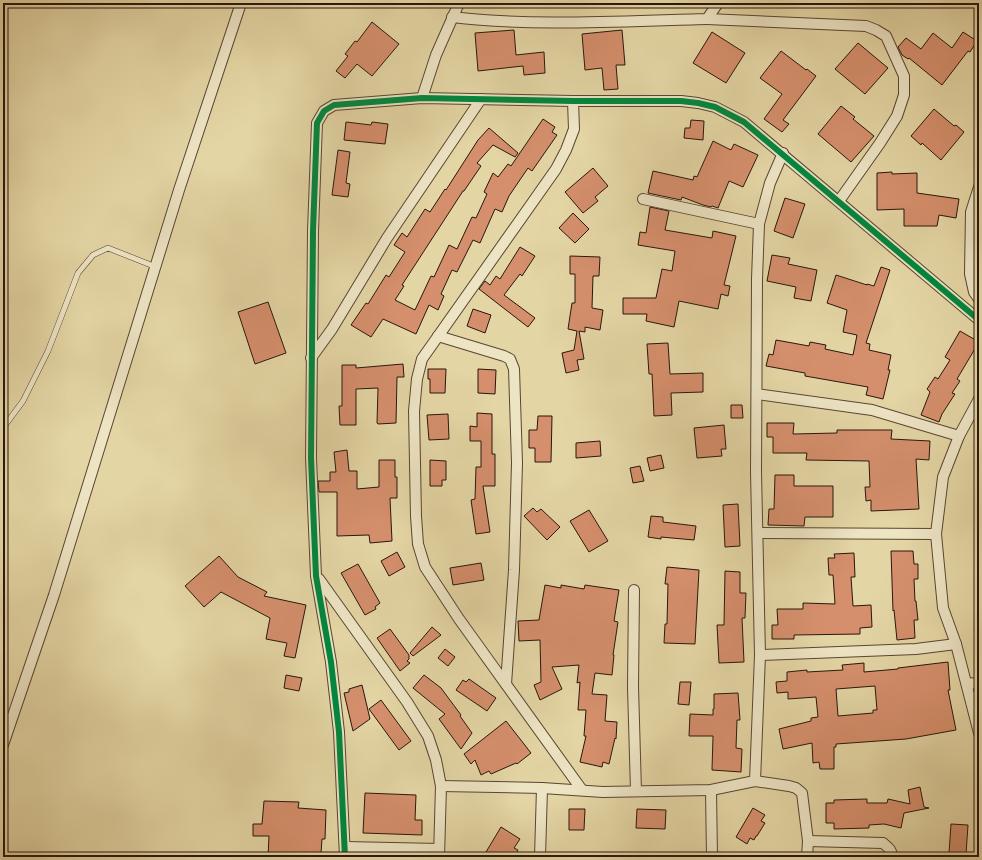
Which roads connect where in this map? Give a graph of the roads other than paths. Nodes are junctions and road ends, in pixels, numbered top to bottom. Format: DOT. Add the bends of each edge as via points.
graph roads {
  1 [pos="241,3"];
  2 [pos="459,3"];
  3 [pos="718,3"];
  4 [pos="452,18"];
  5 [pos="706,19"];
  6 [pos="422,98"];
  7 [pos="481,99"];
  8 [pos="573,101"];
  9 [pos="783,153"];
  10 [pos="979,187"];
  11 [pos="643,199"];
  12 [pos="839,201"];
  13 [pos="759,224"];
  14 [pos="156,268"];
  15 [pos="979,298"];
  16 [pos="979,320"];
  17 [pos="438,336"];
  18 [pos="311,358"];
  19 [pos="757,394"];
  20 [pos="979,399"];
  21 [pos="3,428"];
  22 [pos="959,436"];
  23 [pos="758,533"];
  24 [pos="936,534"];
  25 [pos="316,576"];
  26 [pos="634,590"];
  27 [pos="956,644"];
  28 [pos="760,655"];
  29 [pos="967,683"];
  30 [pos="506,684"];
  31 [pos="979,684"];
  32 [pos="979,733"];
  33 [pos="3,745"];
  34 [pos="755,781"];
  35 [pos="441,786"];
  36 [pos="542,788"];
  37 [pos="582,790"];
  38 [pos="711,790"];
  39 [pos="636,791"];
  40 [pos="808,841"];
  41 [pos="345,852"];
  42 [pos="439,853"];
  43 [pos="540,857"];
  44 [pos="712,857"];
  45 [pos="807,857"];
  46 [pos="892,857"];
  1 -- 14 [label="street"];
  2 -- 4 [label="street"];
  3 -- 5 [label="street"];
  4 -- 5 [label="street" via="487,21"];
  4 -- 6 [label="street"];
  5 -- 12 [label="street" via="866,26 886,36 904,76 904,95 897,116"];
  6 -- 7 [label="street"];
  6 -- 18 [label="street" via="334,104 324,111 317,124 312,231"];
  7 -- 8 [label="street"];
  7 -- 18 [label="street" via="387,238 332,329"];
  8 -- 9 [label="street" via="681,101 716,107 744,122"];
  8 -- 17 [label="street" via="574,129 556,169"];
  9 -- 12 [label="street"];
  9 -- 13 [label="street" via="770,183"];
  10 -- 15 [label="street" via="971,212 970,274 974,292"];
  11 -- 13 [label="street"];
  12 -- 16 [label="street"];
  13 -- 19 [label="street"];
  14 -- 21 [label="lane" via="108,248 93,255 78,273 48,351 23,401"];
  14 -- 33 [label="street" via="54,595"];
  17 -- 30 [label="street" via="422,359 417,379 414,411 418,544 425,567"];
  17 -- 30 [label="street" via="504,356 510,359 514,370 517,463 514,570"];
  18 -- 25 [label="street" via="311,458"];
  19 -- 22 [label="street" via="872,410"];
  19 -- 23 [label="street"];
  20 -- 22 [label="street"];
  22 -- 24 [label="street" via="943,477"];
  23 -- 24 [label="street"];
  23 -- 28 [label="street"];
  24 -- 27 [label="street" via="943,608"];
  25 -- 35 [label="street" via="407,702 428,736"];
  25 -- 41 [label="street" via="331,662 338,724"];
  26 -- 39 [label="street"];
  27 -- 28 [label="street" via="916,649"];
  27 -- 29 [label="street"];
  28 -- 34 [label="street"];
  29 -- 31 [label="street"];
  29 -- 32 [label="street"];
  30 -- 37 [label="street"];
  34 -- 38 [label="street"];
  34 -- 40 [label="street" via="789,786 802,793"];
  35 -- 36 [label="street"];
  35 -- 42 [label="street"];
  36 -- 37 [label="street"];
  36 -- 43 [label="street"];
  37 -- 39 [label="street"];
  38 -- 39 [label="street"];
  38 -- 44 [label="street"];
  40 -- 45 [label="street"];
  40 -- 46 [label="street" via="882,843 892,852"];
  41 -- 42 [label="street"];
}
